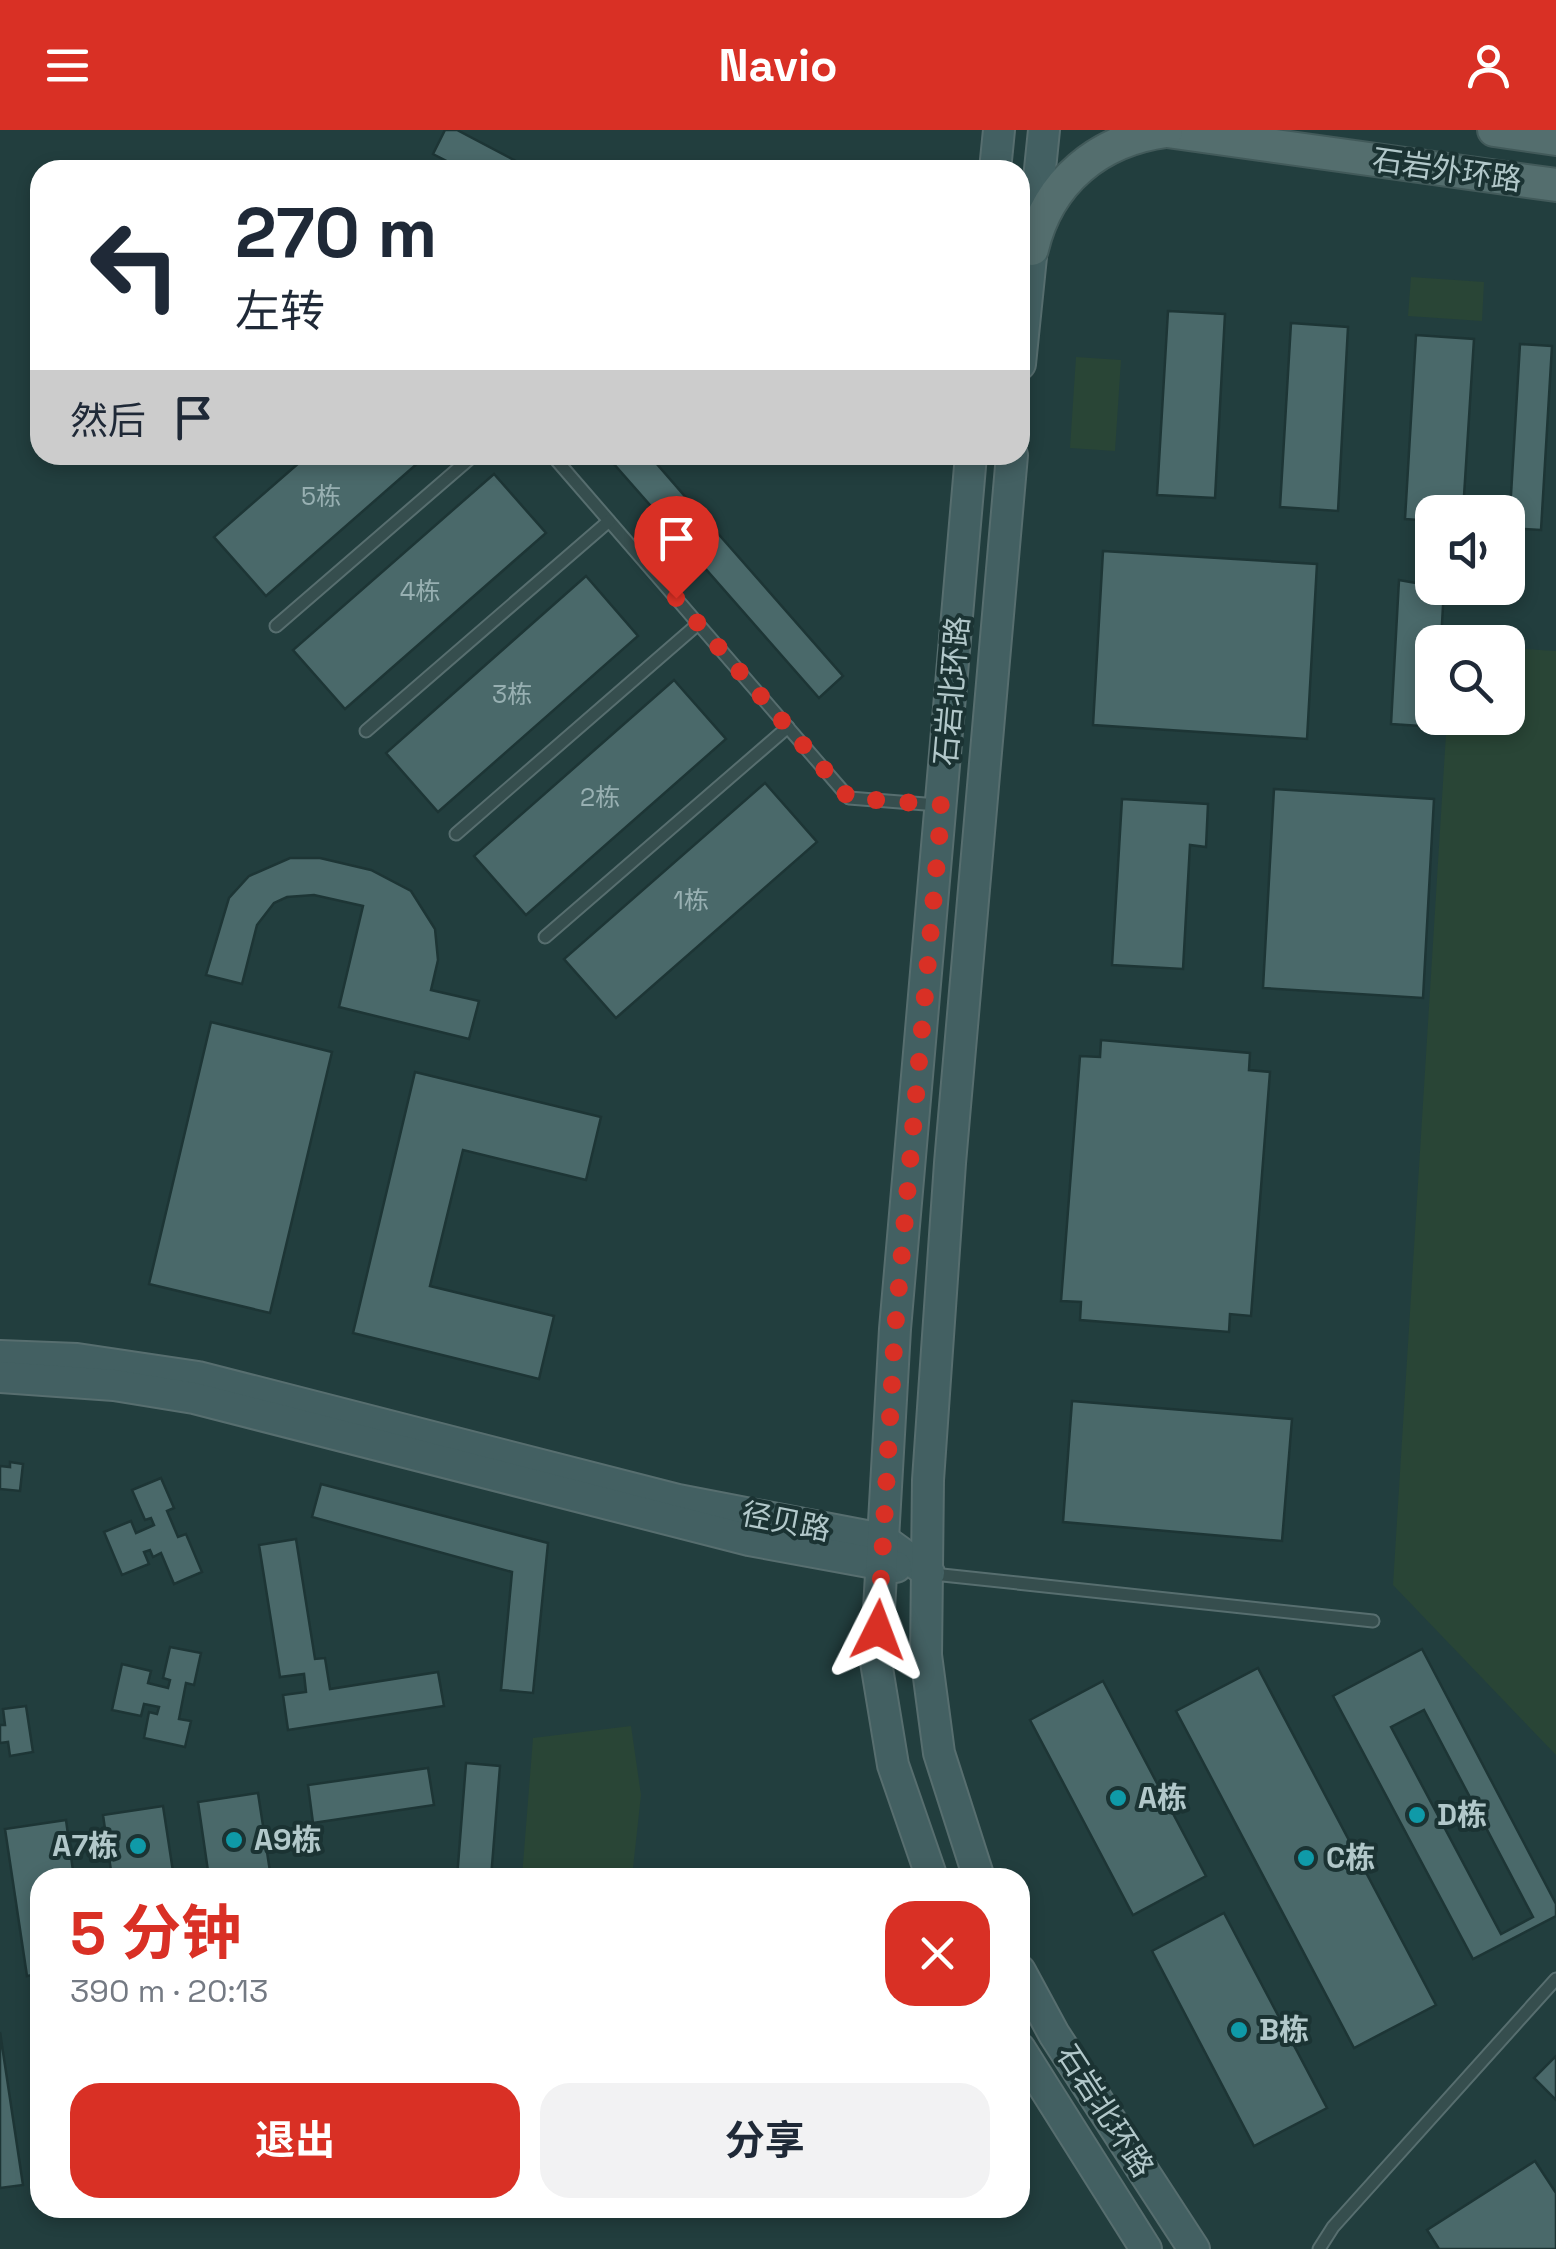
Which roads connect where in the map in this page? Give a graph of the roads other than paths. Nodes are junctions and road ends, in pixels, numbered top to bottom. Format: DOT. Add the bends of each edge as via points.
graph roads {
  1 [pos="999,130"];
  2 [pos="1044,130"];
  3 [pos="1163,130"];
  4 [pos="1494,130"];
  5 [pos="1556,138"];
  6 [pos="996,160"];
  7 [pos="1556,185"];
  8 [pos="1032,248"];
  9 [pos="1030,267"];
  10 [pos="462,465"];
  11 [pos="561,465"];
  12 [pos="970,465"];
  13 [pos="1011,465"];
  14 [pos="609,521"];
  15 [pos="698,624"];
  16 [pos="276,626"];
  17 [pos="788,727"];
  18 [pos="366,731"];
  19 [pos="942,805"];
  20 [pos="456,834"];
  21 [pos="545,937"];
  22 [pos="0,1356"];
  23 [pos="0,1377"];
  24 [pos="881,1552"];
  25 [pos="928,1573"];
  26 [pos="1373,1621"];
  27 [pos="929,1868"];
  28 [pos="977,1868"];
  29 [pos="1556,1979"];
  30 [pos="1030,1990"];
  31 [pos="1030,2067"];
  32 [pos="1125,2236"];
  33 [pos="1146,2249"];
  34 [pos="1194,2249"];
  35 [pos="1318,2249"];
  1 -- 6 [label="main road"];
  2 -- 8 [label="main road"];
  3 -- 7 [label="main road, 石岩外环路"];
  3 -- 8 [label="main road" via="1122,141 1083,164 1046,208"];
  4 -- 5 [label="main road, 石岩外环路"];
  8 -- 9 [label="main road"];
  10 -- 16 [label="lane"];
  11 -- 14 [label="lane"];
  12 -- 19 [label="main road, 石岩北环路"];
  13 -- 25 [label="main road, 石岩北环路" via="947,1202"];
  14 -- 15 [label="lane"];
  14 -- 18 [label="lane"];
  15 -- 17 [label="lane"];
  15 -- 20 [label="lane"];
  17 -- 19 [label="lane" via="849,798"];
  17 -- 21 [label="lane"];
  19 -- 24 [label="main road, 石岩北环路"];
  22 -- 24 [label="main road, 径贝路" via="126,1364 198,1377"];
  23 -- 24 [label="main road, 径贝路" via="194,1398 749,1540"];
  24 -- 25 [label="main road, 径贝路"];
  24 -- 27 [label="main road, 石岩北环路" via="876,1662 893,1765"];
  25 -- 26 [label="lane"];
  25 -- 28 [label="main road, 石岩北环路" via="926,1656 939,1753"];
  29 -- 35 [label="lane"];
  30 -- 34 [label="main road, 石岩北环路"];
  31 -- 32 [label="main road, 石岩北环路"];
  32 -- 33 [label="main road, 石岩北环路"];
}
